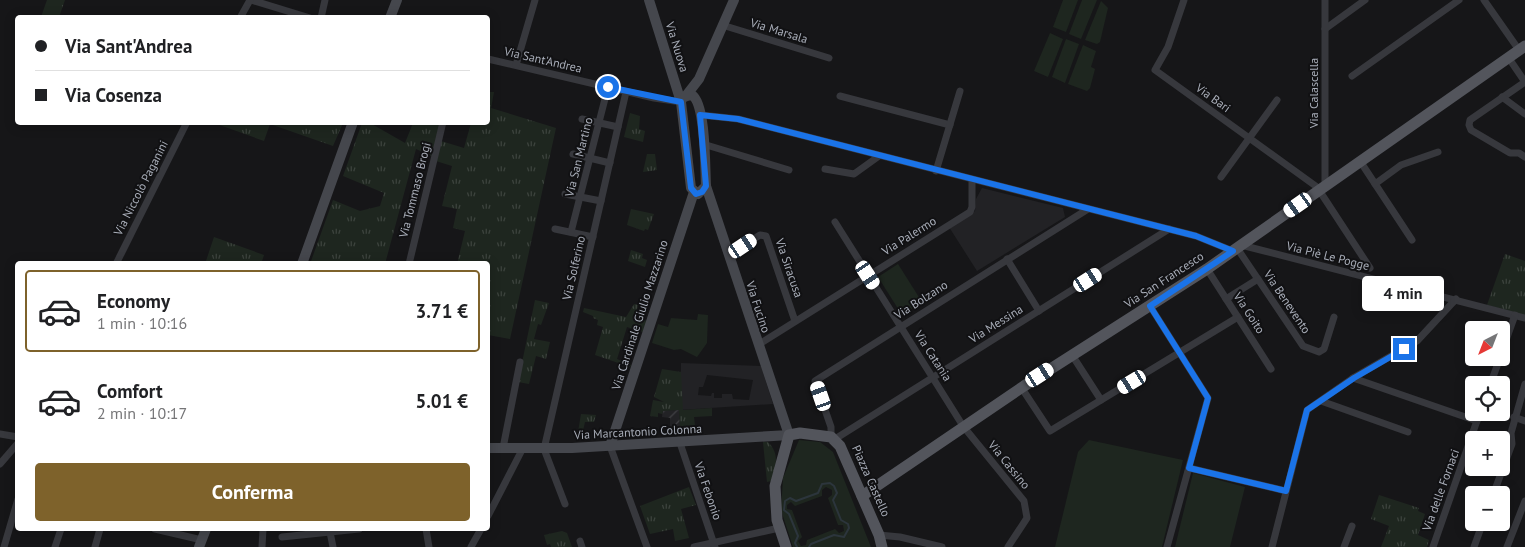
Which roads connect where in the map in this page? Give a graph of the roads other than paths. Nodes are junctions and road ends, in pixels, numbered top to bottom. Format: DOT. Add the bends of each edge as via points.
graph roads {
  1 [pos="250,0"];
  2 [pos="326,0"];
  3 [pos="397,0"];
  4 [pos="535,0"];
  5 [pos="649,0"];
  6 [pos="734,0"];
  7 [pos="1184,0"];
  8 [pos="1325,0"];
  9 [pos="1365,0"];
  10 [pos="1459,0"];
  11 [pos="1484,0"];
  12 [pos="242,15"];
  13 [pos="300,15"];
  14 [pos="322,15"];
  15 [pos="391,15"];
  16 [pos="722,25"];
  17 [pos="1325,29"];
  18 [pos="1522,48"];
  19 [pos="829,58"];
  20 [pos="1508,58"];
  21 [pos="490,59"];
  22 [pos="516,65"];
  23 [pos="1352,76"];
  24 [pos="699,79"];
  25 [pos="608,87"];
  26 [pos="960,91"];
  27 [pos="626,92"];
  28 [pos="840,96"];
  29 [pos="1502,97"];
  30 [pos="683,99"];
  31 [pos="1277,100"];
  32 [pos="698,104"];
  33 [pos="1525,114"];
  34 [pos="700,115"];
  35 [pos="582,119"];
  36 [pos="599,122"];
  37 [pos="186,125"];
  38 [pos="352,125"];
  39 [pos="443,125"];
  40 [pos="950,125"];
  41 [pos="618,127"];
  42 [pos="1250,139"];
  43 [pos="703,144"];
  44 [pos="1438,152"];
  45 [pos="573,154"];
  46 [pos="879,156"];
  47 [pos="1525,157"];
  48 [pos="590,159"];
  49 [pos="1360,162"];
  50 [pos="610,163"];
  51 [pos="825,169"];
  52 [pos="789,170"];
  53 [pos="936,171"];
  54 [pos="1221,178"];
  55 [pos="972,180"];
  56 [pos="1374,184"];
  57 [pos="706,186"];
  58 [pos="1322,188"];
  59 [pos="694,192"];
  60 [pos="565,194"];
  61 [pos="580,196"];
  62 [pos="601,201"];
  63 [pos="1088,209"];
  64 [pos="835,222"];
  65 [pos="555,229"];
  66 [pos="1169,230"];
  67 [pos="571,232"];
  68 [pos="593,237"];
  69 [pos="1412,240"];
  70 [pos="1237,248"];
  71 [pos="728,255"];
  72 [pos="1007,259"];
  73 [pos="118,261"];
  74 [pos="303,261"];
  75 [pos="410,261"];
  76 [pos="1370,268"];
  77 [pos="1207,269"];
  78 [pos="868,275"];
  79 [pos="1258,279"];
  80 [pos="1226,298"];
  81 [pos="1456,299"];
  82 [pos="1150,306"];
  83 [pos="1039,311"];
  84 [pos="1515,315"];
  85 [pos="1238,317"];
  86 [pos="1334,317"];
  87 [pos="1525,318"];
  88 [pos="795,322"];
  89 [pos="901,326"];
  90 [pos="1510,329"];
  91 [pos="758,345"];
  92 [pos="1180,353"];
  93 [pos="1072,354"];
  94 [pos="520,362"];
  95 [pos="1271,369"];
  96 [pos="933,376"];
  97 [pos="1354,378"];
  98 [pos="1525,384"];
  99 [pos="1022,387"];
  100 [pos="1100,400"];
  101 [pos="1321,401"];
  102 [pos="1465,416"];
  103 [pos="1514,417"];
  104 [pos="1478,421"];
  105 [pos="1525,421"];
  106 [pos="963,426"];
  107 [pos="1408,432"];
  108 [pos="0,434"];
  109 [pos="789,435"];
  110 [pos="15,436"];
  111 [pos="833,438"];
  112 [pos="680,443"];
  113 [pos="15,446"];
  114 [pos="610,446"];
  115 [pos="490,448"];
  116 [pos="503,448"];
  117 [pos="524,448"];
  118 [pos="544,449"];
  119 [pos="0,464"];
  120 [pos="1189,468"];
  121 [pos="1496,486"];
  122 [pos="1286,491"];
  123 [pos="862,496"];
  124 [pos="1525,501"];
  125 [pos="565,504"];
  126 [pos="15,509"];
  127 [pos="490,512"];
  128 [pos="1352,526"];
  129 [pos="779,528"];
  130 [pos="60,531"];
  131 [pos="99,531"];
  132 [pos="161,531"];
  133 [pos="205,531"];
  134 [pos="263,531"];
  135 [pos="340,531"];
  136 [pos="426,531"];
  137 [pos="480,531"];
  138 [pos="1480,531"];
  139 [pos="330,532"];
  140 [pos="282,537"];
  141 [pos="881,541"];
  142 [pos="200,544"];
  143 [pos="714,545"];
  144 [pos="4,547"];
  145 [pos="55,547"];
  146 [pos="95,547"];
  147 [pos="262,547"];
  148 [pos="333,547"];
  149 [pos="429,547"];
  150 [pos="471,547"];
  151 [pos="647,547"];
  152 [pos="694,547"];
  153 [pos="786,547"];
  154 [pos="942,547"];
  155 [pos="1008,547"];
  156 [pos="1168,547"];
  157 [pos="1272,547"];
  158 [pos="1344,547"];
  159 [pos="1433,547"];
  160 [pos="1475,547"];
  161 [pos="1507,547"];
  1 -- 12 [label="street"];
  1 -- 13 [label="street"];
  2 -- 14 [label="street"];
  3 -- 15 [label="street"];
  4 -- 22 [label="street"];
  5 -- 30 [label="street, Via Nuova"];
  6 -- 16 [label="street"];
  7 -- 42 [label="street, Via Bari" via="1168,47 1155,70"];
  8 -- 17 [label="street, Via Calascella"];
  9 -- 17 [label="street"];
  10 -- 23 [label="street"];
  11 -- 18 [label="street"];
  16 -- 19 [label="street, Via Marsala"];
  16 -- 24 [label="street"];
  17 -- 58 [label="street, Via Calascella"];
  18 -- 20 [label="main road, Via San Francesco"];
  20 -- 29 [label="street" via="1525,82"];
  20 -- 49 [label="main road, Via San Francesco"];
  21 -- 22 [label="street, Via Sant'Andrea"];
  22 -- 25 [label="street, Via Sant'Andrea"];
  24 -- 30 [label="street"];
  24 -- 32 [label="street, Via Fucino"];
  25 -- 27 [label="street, Via Sant'Andrea"];
  25 -- 36 [label="street, Via San Martino"];
  26 -- 40 [label="street"];
  27 -- 30 [label="street, Via Sant'Andrea"];
  27 -- 41 [label="street, Via Solferino"];
  28 -- 40 [label="street"];
  29 -- 33 [label="street"];
  29 -- 47 [label="street" via="1470,120 1469,125 1471,130 1510,153"];
  30 -- 32 [label="street" via="694,96"];
  30 -- 59 [label="street, Via Nuova" via="691,188"];
  31 -- 42 [label="street"];
  32 -- 34 [label="street, Via Fucino"];
  34 -- 43 [label="street, Via Fucino"];
  34 -- 46 [label="street, Via Piè Le Pogge" via="738,119"];
  35 -- 36 [label="street"];
  36 -- 41 [label="street"];
  36 -- 48 [label="street, Via San Martino"];
  37 -- 73 [label="street, Via Niccolò Paganini"];
  38 -- 74 [label="street"];
  39 -- 75 [label="street, Via Tommaso Brogi"];
  40 -- 53 [label="street"];
  41 -- 50 [label="street, Via Solferino"];
  42 -- 54 [label="street"];
  42 -- 58 [label="street, Via Bari"];
  43 -- 52 [label="street"];
  43 -- 57 [label="street, Via Fucino"];
  44 -- 56 [label="street" via="1401,165"];
  45 -- 48 [label="street"];
  46 -- 51 [label="street" via="854,174"];
  46 -- 53 [label="street, Via Piè Le Pogge"];
  48 -- 50 [label="street"];
  48 -- 61 [label="street, Via San Martino"];
  49 -- 56 [label="street"];
  49 -- 58 [label="main road, Via San Francesco"];
  50 -- 62 [label="street, Via Solferino"];
  53 -- 55 [label="street, Via Piè Le Pogge"];
  55 -- 63 [label="street, Via Piè Le Pogge"];
  55 -- 78 [label="street, Via Palermo" via="970,212"];
  56 -- 69 [label="street"];
  57 -- 59 [label="street" via="700,194"];
  57 -- 71 [label="street, Via Fucino"];
  58 -- 70 [label="main road, Via San Francesco"];
  58 -- 76 [label="street"];
  59 -- 114 [label="street, Via Cardinale Giulio Mazzarino"];
  60 -- 61 [label="street"];
  61 -- 62 [label="street"];
  61 -- 67 [label="street, Via San Martino"];
  62 -- 68 [label="street, Via Solferino"];
  63 -- 66 [label="street, Via Piè Le Pogge"];
  63 -- 72 [label="street, Via Bolzano"];
  64 -- 78 [label="street, Via Catania"];
  65 -- 67 [label="street"];
  66 -- 70 [label="street, Via Piè Le Pogge"];
  66 -- 83 [label="street, Via Messina"];
  67 -- 68 [label="street"];
  68 -- 118 [label="street, Via Solferino"];
  70 -- 77 [label="main road, Via San Francesco"];
  70 -- 79 [label="street, Via Benevento"];
  70 -- 81 [label="street, Via Piè Le Pogge"];
  71 -- 88 [label="street, Via Siracusa" via="760,234 766,236"];
  71 -- 91 [label="street, Via Fucino"];
  72 -- 83 [label="street"];
  72 -- 89 [label="street, Via Bolzano"];
  77 -- 80 [label="street, Via Goito"];
  77 -- 82 [label="main road, Via San Francesco"];
  78 -- 88 [label="street, Via Palermo"];
  78 -- 89 [label="street, Via Catania"];
  79 -- 80 [label="street"];
  79 -- 86 [label="street, Via Benevento" via="1303,346 1319,352 1324,349"];
  80 -- 85 [label="street, Via Goito"];
  81 -- 84 [label="street, Via Piè Le Pogge"];
  81 -- 97 [label="street" via="1416,341"];
  82 -- 92 [label="street"];
  82 -- 93 [label="main road, Via San Francesco"];
  83 -- 96 [label="street, Via Messina"];
  84 -- 87 [label="street, Via Piè Le Pogge"];
  84 -- 90 [label="street"];
  85 -- 92 [label="street"];
  85 -- 95 [label="street, Via Goito"];
  88 -- 91 [label="street, Via Palermo"];
  89 -- 96 [label="street, Via Catania"];
  89 -- 111 [label="street, Via Bolzano" via="816,381"];
  91 -- 109 [label="street, Via Fucino"];
  92 -- 100 [label="street"];
  92 -- 120 [label="street" via="1208,398"];
  93 -- 99 [label="main road, Via San Francesco"];
  93 -- 100 [label="street"];
  94 -- 116 [label="street"];
  96 -- 106 [label="street, Via Catania"];
  96 -- 111 [label="street, Via Messina"];
  97 -- 101 [label="street"];
  97 -- 102 [label="street"];
  98 -- 103 [label="street"];
  99 -- 100 [label="street" via="1050,431"];
  99 -- 106 [label="main road, Via San Francesco"];
  101 -- 107 [label="street"];
  101 -- 122 [label="street" via="1305,414"];
  103 -- 105 [label="street"];
  103 -- 121 [label="street" via="1510,433 1512,444"];
  104 -- 159 [label="street, Via delle Fornaci"];
  106 -- 123 [label="main road, Via San Francesco"];
  106 -- 155 [label="street, Via Cassino" via="1024,501 1027,518"];
  108 -- 110 [label="street"];
  109 -- 111 [label="main road" via="800,433"];
  109 -- 112 [label="street, Via Marcantonio Colonna"];
  109 -- 129 [label="main road" via="775,486"];
  111 -- 123 [label="main road, Piazza Castello" via="846,458"];
  112 -- 114 [label="street, Via Marcantonio Colonna"];
  112 -- 143 [label="street, Via Febonio"];
  113 -- 119 [label="street"];
  114 -- 118 [label="street, Via Marcantonio Colonna"];
  114 -- 151 [label="street"];
  115 -- 116 [label="street, Via Marcantonio Colonna"];
  116 -- 117 [label="street, Via Marcantonio Colonna"];
  117 -- 118 [label="street, Via Marcantonio Colonna"];
  117 -- 127 [label="street"];
  118 -- 125 [label="street"];
  120 -- 122 [label="street"];
  120 -- 156 [label="street"];
  122 -- 157 [label="street"];
  123 -- 141 [label="main road, Piazza Castello"];
  124 -- 161 [label="street"];
  126 -- 144 [label="street"];
  128 -- 158 [label="street"];
  129 -- 143 [label="street"];
  129 -- 153 [label="main road"];
  130 -- 145 [label="street"];
  131 -- 146 [label="street"];
  132 -- 142 [label="street"];
  133 -- 142 [label="street"];
  134 -- 147 [label="street"];
  135 -- 139 [label="street"];
  136 -- 149 [label="street"];
  137 -- 150 [label="street"];
  138 -- 160 [label="street"];
  139 -- 140 [label="street"];
  139 -- 148 [label="street"];
  141 -- 154 [label="street" via="900,537"];
  143 -- 152 [label="street"];
}
